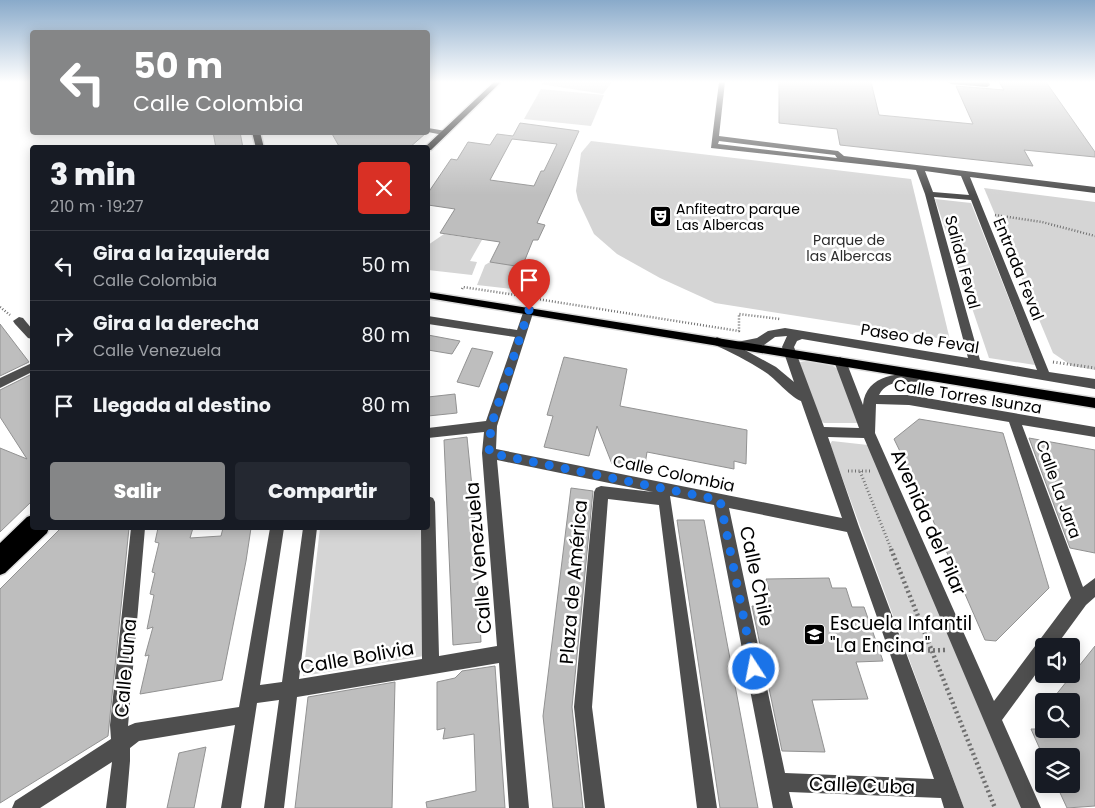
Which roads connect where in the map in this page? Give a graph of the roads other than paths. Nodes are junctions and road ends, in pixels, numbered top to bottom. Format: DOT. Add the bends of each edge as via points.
graph roads {
  1 [pos="458,120"];
  2 [pos="717,120"];
  3 [pos="430,130"];
  4 [pos="444,133"];
  5 [pos="430,146"];
  6 [pos="920,169"];
  7 [pos="964,174"];
  8 [pos="1095,182"];
  9 [pos="1074,184"];
  10 [pos="1095,190"];
  11 [pos="929,194"];
  12 [pos="974,198"];
  13 [pos="430,292"];
  14 [pos="430,295"];
  15 [pos="453,298"];
  16 [pos="529,310"];
  17 [pos="430,320"];
  18 [pos="19,321"];
  19 [pos="30,332"];
  20 [pos="520,334"];
  21 [pos="801,335"];
  22 [pos="717,341"];
  23 [pos="741,345"];
  24 [pos="789,353"];
  25 [pos="840,361"];
  26 [pos="975,363"];
  27 [pos="30,368"];
  28 [pos="1045,376"];
  29 [pos="935,377"];
  30 [pos="0,383"];
  31 [pos="1095,384"];
  32 [pos="870,399"];
  33 [pos="807,402"];
  34 [pos="1095,403"];
  35 [pos="1014,419"];
  36 [pos="491,426"];
  37 [pos="820,432"];
  38 [pos="1095,432"];
  39 [pos="430,433"];
  40 [pos="868,433"];
  41 [pos="489,453"];
  42 [pos="720,500"];
  43 [pos="30,524"];
  44 [pos="852,527"];
  45 [pos="40,530"];
  46 [pos="138,530"];
  47 [pos="277,530"];
  48 [pos="310,530"];
  49 [pos="429,530"];
  50 [pos="0,553"];
  51 [pos="0,568"];
  52 [pos="1095,586"];
  53 [pos="1080,600"];
  54 [pos="1052,638"];
  55 [pos="507,653"];
  56 [pos="1035,661"];
  57 [pos="432,666"];
  58 [pos="289,690"];
  59 [pos="249,696"];
  60 [pos="246,715"];
  61 [pos="992,718"];
  62 [pos="121,741"];
  63 [pos="778,782"];
  64 [pos="947,789"];
  65 [pos="22,808"];
  66 [pos="116,808"];
  67 [pos="231,808"];
  68 [pos="274,808"];
  69 [pos="519,808"];
  70 [pos="595,808"];
  71 [pos="707,808"];
  72 [pos="783,808"];
  73 [pos="954,808"];
  74 [pos="1031,808"];
  1 -- 4 [label="main road"];
  2 -- 6 [label="street" via="714,146 805,153 842,161 841,158"];
  3 -- 4 [label="street"];
  4 -- 5 [label="main road"];
  6 -- 7 [label="street"];
  6 -- 11 [label="street, Salida Feval"];
  7 -- 9 [label="street"];
  7 -- 12 [label="street, Entrada Feval"];
  8 -- 9 [label="street"];
  9 -- 10 [label="street"];
  11 -- 12 [label="street"];
  11 -- 26 [label="street, Salida Feval"];
  12 -- 28 [label="street, Entrada Feval"];
  13 -- 15 [label="main road"];
  14 -- 15 [label="main road"];
  15 -- 16 [label="main road"];
  16 -- 20 [label="street, Calle Venezuela"];
  16 -- 22 [label="main road"];
  17 -- 20 [label="street"];
  18 -- 19 [label="street"];
  20 -- 36 [label="street, Calle Venezuela"];
  21 -- 23 [label="street, Paseo de Feval" via="772,334 760,342"];
  21 -- 24 [label="street" via="792,338"];
  21 -- 26 [label="street, Paseo de Feval"];
  22 -- 23 [label="main road"];
  22 -- 33 [label="street" via="768,366 786,379"];
  23 -- 24 [label="main road"];
  24 -- 25 [label="main road"];
  24 -- 33 [label="street"];
  25 -- 29 [label="main road"];
  25 -- 40 [label="street, Avenida del Pilar"];
  26 -- 28 [label="street, Paseo de Feval"];
  27 -- 30 [label="street"];
  28 -- 31 [label="street, Paseo de Feval"];
  29 -- 32 [label="street" via="895,378 878,385"];
  29 -- 34 [label="main road"];
  32 -- 35 [label="street, Calle Torres Isunza" via="909,400"];
  32 -- 40 [label="street, Calle Torres Isunza"];
  33 -- 37 [label="street"];
  35 -- 38 [label="street, Calle Torres Isunza"];
  35 -- 53 [label="street, Calle La Jara"];
  36 -- 39 [label="street"];
  36 -- 41 [label="street, Calle Venezuela"];
  37 -- 40 [label="street"];
  37 -- 44 [label="street"];
  40 -- 61 [label="street, Avenida del Pilar"];
  41 -- 42 [label="street, Calle Colombia"];
  41 -- 55 [label="street, Calle Venezuela"];
  42 -- 44 [label="street, Calle Colombia"];
  42 -- 63 [label="street, Calle Chile"];
  43 -- 50 [label="main road"];
  44 -- 64 [label="street"];
  45 -- 51 [label="main road"];
  46 -- 62 [label="street, Calle Luna" via="119,725"];
  47 -- 59 [label="street"];
  48 -- 58 [label="street"];
  49 -- 57 [label="street, Calle Bolivia"];
  52 -- 53 [label="street"];
  53 -- 54 [label="street"];
  55 -- 57 [label="street, Calle Bolivia"];
  55 -- 69 [label="street, Calle Venezuela"];
  56 -- 61 [label="street"];
  57 -- 58 [label="street, Calle Bolivia"];
  58 -- 59 [label="street, Calle Bolivia"];
  58 -- 68 [label="street"];
  59 -- 60 [label="street"];
  60 -- 62 [label="street" via="135,732"];
  60 -- 67 [label="street"];
  61 -- 74 [label="street, Avenida del Pilar"];
  62 -- 65 [label="street"];
  62 -- 66 [label="street, Calle Luna"];
  63 -- 64 [label="street, Calle Cuba"];
  63 -- 72 [label="street, Calle Chile"];
  64 -- 73 [label="street"];
  70 -- 71 [label="street, Plaza de América" via="583,707 602,492 665,500"];
}
